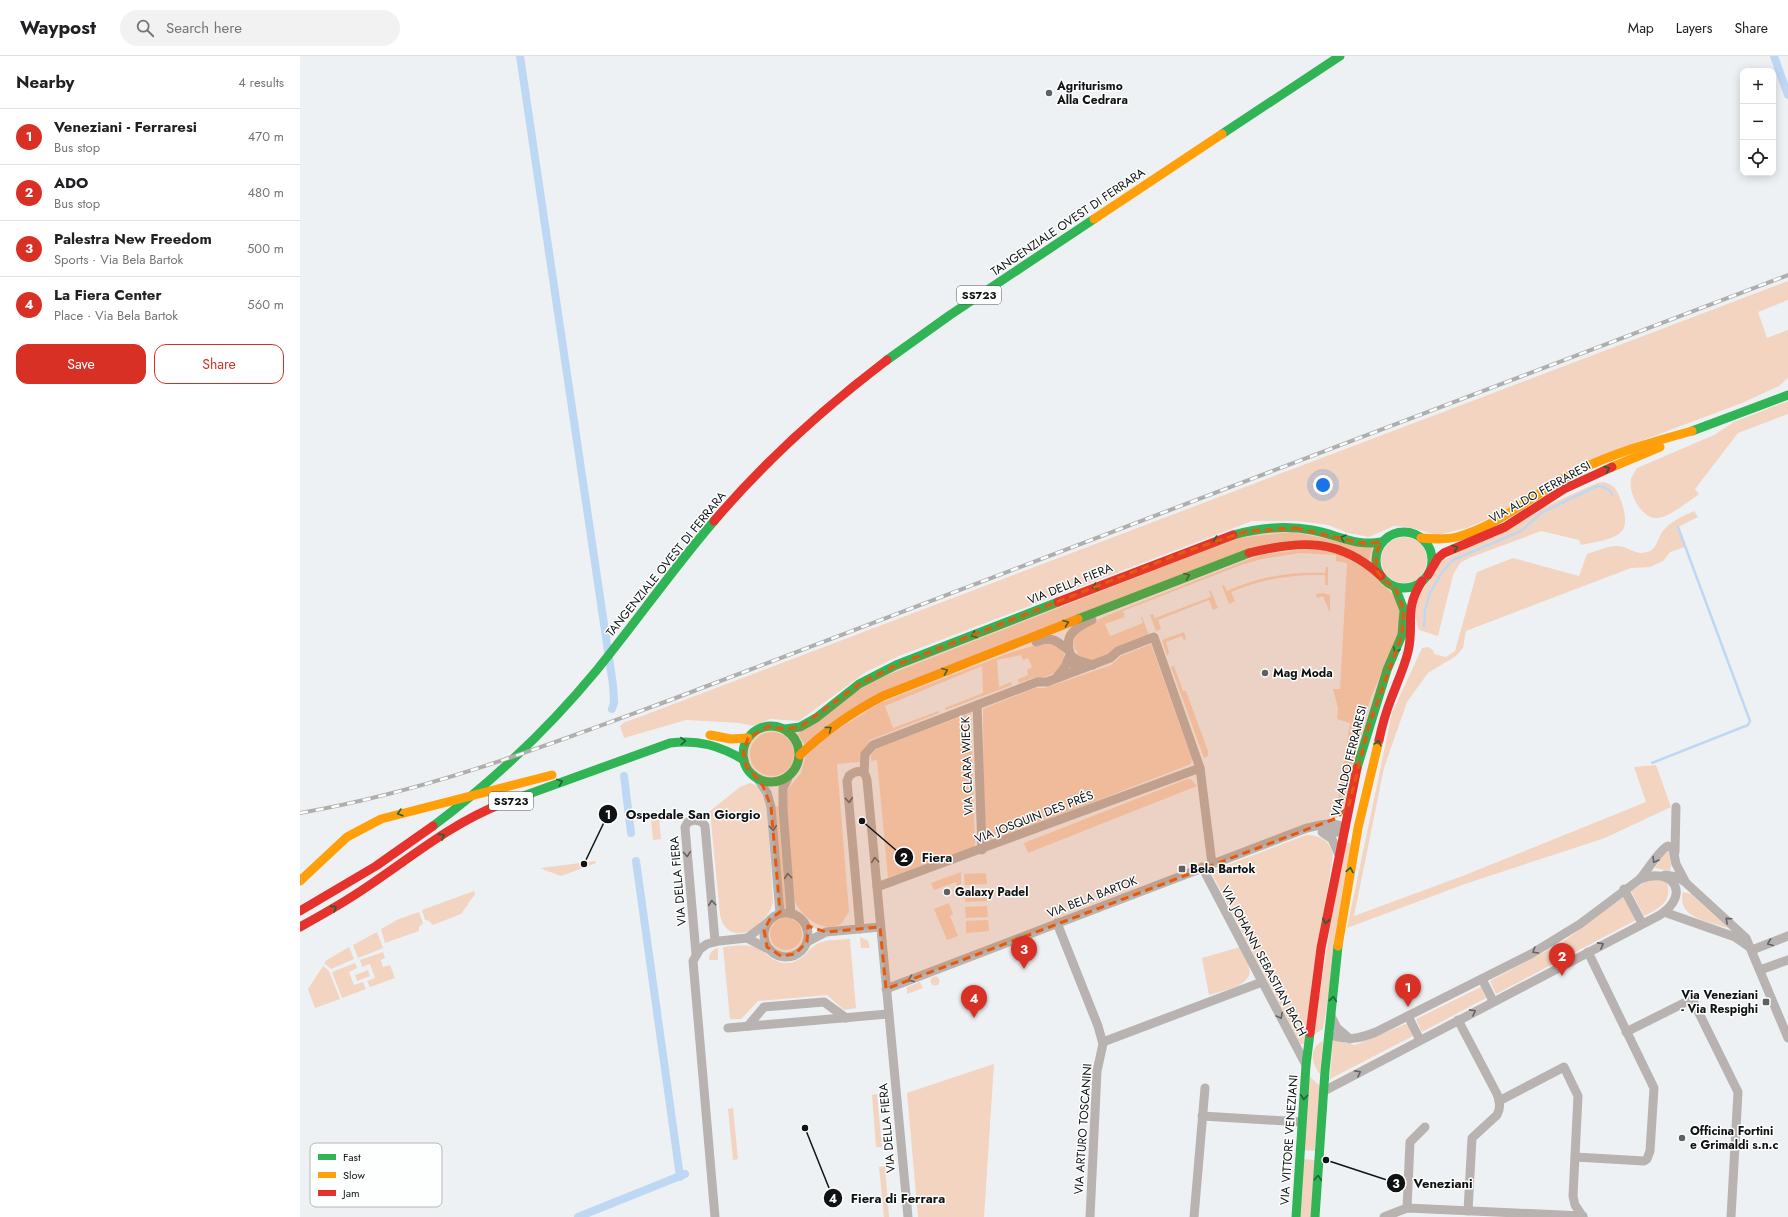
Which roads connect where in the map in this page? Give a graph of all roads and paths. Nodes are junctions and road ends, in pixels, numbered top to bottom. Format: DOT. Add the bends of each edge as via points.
graph roads {
  1 [pos="1340,56"];
  2 [pos="1788,389"];
  3 [pos="1788,395"];
  4 [pos="1772,401"];
  5 [pos="1693,430"];
  6 [pos="1421,538"];
  7 [pos="1382,542"];
  8 [pos="1381,576"];
  9 [pos="1425,578"];
  10 [pos="1395,587"];
  11 [pos="1118,603"];
  12 [pos="998,649"];
  13 [pos="1069,653"];
  14 [pos="1093,665"];
  15 [pos="1076,671"];
  16 [pos="1055,679"];
  17 [pos="977,705"];
  18 [pos="785,729"];
  19 [pos="700,733"];
  20 [pos="748,738"];
  21 [pos="800,755"];
  22 [pos="744,760"];
  23 [pos="1200,768"];
  24 [pos="562,772"];
  25 [pos="864,773"];
  26 [pos="788,778"];
  27 [pos="758,779"];
  28 [pos="1349,804"];
  29 [pos="1676,807"];
  30 [pos="1326,828"];
  31 [pos="1344,828"];
  32 [pos="1358,830"];
  33 [pos="982,850"];
  34 [pos="1675,852"];
  35 [pos="1339,856"];
  36 [pos="1212,864"];
  37 [pos="1202,867"];
  38 [pos="1656,875"];
  39 [pos="1640,879"];
  40 [pos="300,881"];
  41 [pos="1685,882"];
  42 [pos="877,887"];
  43 [pos="1624,889"];
  44 [pos="300,911"];
  45 [pos="1664,912"];
  46 [pos="780,914"];
  47 [pos="791,914"];
  48 [pos="804,922"];
  49 [pos="767,923"];
  50 [pos="1057,923"];
  51 [pos="1642,923"];
  52 [pos="300,927"];
  53 [pos="880,927"];
  54 [pos="860,928"];
  55 [pos="826,932"];
  56 [pos="1788,936"];
  57 [pos="747,938"];
  58 [pos="715,941"];
  59 [pos="807,942"];
  60 [pos="770,950"];
  61 [pos="1752,950"];
  62 [pos="1588,952"];
  63 [pos="696,954"];
  64 [pos="1788,960"];
  65 [pos="1760,970"];
  66 [pos="1482,979"];
  67 [pos="1262,982"];
  68 [pos="886,989"];
  69 [pos="1493,1001"];
  70 [pos="888,1014"];
  71 [pos="1331,1016"];
  72 [pos="1408,1016"];
  73 [pos="846,1018"];
  74 [pos="1458,1020"];
  75 [pos="748,1026"];
  76 [pos="728,1028"];
  77 [pos="1626,1032"];
  78 [pos="1329,1036"];
  79 [pos="1788,1038"];
  80 [pos="1352,1039"];
  81 [pos="1420,1040"];
  82 [pos="1103,1042"];
  83 [pos="1309,1044"];
  84 [pos="1306,1065"];
  85 [pos="1318,1078"];
  86 [pos="1339,1083"];
  87 [pos="1205,1088"];
  88 [pos="1324,1091"];
  89 [pos="1499,1101"];
  90 [pos="1202,1116"];
  91 [pos="1302,1122"];
  92 [pos="1425,1127"];
  93 [pos="1310,1155"];
  94 [pos="1575,1157"];
  95 [pos="1573,1188"];
  96 [pos="1407,1208"];
  97 [pos="1468,1210"];
  98 [pos="1570,1216"];
  99 [pos="716,1217"];
  100 [pos="908,1217"];
  101 [pos="1090,1217"];
  102 [pos="1194,1217"];
  103 [pos="1296,1217"];
  104 [pos="1315,1217"];
  105 [pos="1384,1217"];
  106 [pos="1583,1217"];
  107 [pos="1731,1217"];
  1 -- 44 [label="main road, TANGENZIALE OVEST DI FERRARA / SS723" via="938,323 865,376 794,438 741,491 710,526 578,692 546,726 462,804 360,876"];
  2 -- 4 [label="main road, VIA ALDO FERRARESI"];
  3 -- 4 [label="main road, VIA ALDO FERRARESI"];
  4 -- 5 [label="main road, VIA ALDO FERRARESI"];
  5 -- 6 [label="main road, VIA ALDO FERRARESI" via="1651,442 1584,467 1501,518 1478,528 1451,538"];
  9 -- 5 [label="main road, VIA ALDO FERRARESI, one-way" via="1444,552 1505,526 1588,477"];
  6 -- 7 [label="main road, VIA ALDO FERRARESI" via="1409,532 1400,532 1392,534"];
  6 -- 9 [label="main road, VIA ALDO FERRARESI" via="1430,548 1432,555 1431,568"];
  7 -- 8 [label="main road" via="1375,561"];
  7 -- 18 [label="main road, VIA DELLA FIERA, one-way" via="1362,543 1313,530 1285,527 1257,529 1225,537 896,665 859,684 816,718 800,727"];
  8 -- 10 [label="main road"];
  11 -- 8 [label="main road, one-way" via="1235,558 1292,545 1319,545 1340,549 1370,565"];
  9 -- 10 [label="main road" via="1413,587"];
  32 -- 9 [label="main road, VIA ALDO FERRARESI, one-way" via="1386,716 1409,649 1411,602"];
  10 -- 28 [label="main road, VIA ALDO FERRARESI, one-way" via="1404,610 1402,635 1387,670 1369,726"];
  12 -- 11 [label="main road, one-way"];
  11 -- 13 [label="street" via="1104,614 1074,629 1069,639"];
  12 -- 13 [label="street" via="1017,649 1049,639 1056,641"];
  21 -- 12 [label="main road, one-way" via="830,727 859,709 896,690"];
  13 -- 14 [label="street" via="1077,660"];
  13 -- 15 [label="street"];
  13 -- 16 [label="street" via="1065,667"];
  14 -- 15 [label="street, VIA DELLA FIERA"];
  14 -- 23 [label="street, VIA DELLA FIERA" via="1110,658 1118,651 1154,637"];
  15 -- 16 [label="street, VIA DELLA FIERA"];
  16 -- 17 [label="street, VIA DELLA FIERA" via="1036,682"];
  17 -- 25 [label="street, VIA DELLA FIERA" via="873,745 864,757"];
  17 -- 33 [label="street, VIA CLARA WIECK"];
  18 -- 20 [label="main road, VIA DELLA FIERA" via="768,726 753,732"];
  18 -- 21 [label="main road" via="796,740"];
  19 -- 20 [label="main road" via="731,739"];
  20 -- 22 [label="main road" via="744,745"];
  21 -- 26 [label="main road" via="796,768"];
  22 -- 27 [label="main road" via="749,772"];
  52 -- 22 [label="main road, SS723, one-way" via="353,896 439,837 499,805 670,743 689,741 718,746"];
  23 -- 33 [label="street, VIA JOSQUIN DES PRÉS"];
  23 -- 36 [label="street"];
  24 -- 40 [label="main road, SS723, one-way" via="380,820 347,837"];
  42 -- 25 [label="street, VIA DELLA FIERA, one-way" via="868,780"];
  25 -- 54 [label="street, one-way" via="853,772 847,781"];
  26 -- 27 [label="main road" via="773,783"];
  47 -- 26 [label="street, one-way" via="782,809 783,788"];
  27 -- 46 [label="street, one-way" via="767,793 771,807"];
  28 -- 30 [label="street, VIA BELA BARTOK"];
  28 -- 31 [label="main road, VIA ALDO FERRARESI"];
  29 -- 34 [label="street"];
  30 -- 31 [label="street, VIA BELA BARTOK" via="1338,832"];
  30 -- 35 [label="street"];
  30 -- 36 [label="street, VIA BELA BARTOK" via="1307,828"];
  31 -- 32 [label="main road, VIA ALDO FERRARESI"];
  31 -- 35 [label="main road, VIA ALDO FERRARESI"];
  71 -- 32 [label="main road, VIA ALDO FERRARESI, one-way" via="1341,925"];
  33 -- 42 [label="street, VIA JOSQUIN DES PRÉS"];
  34 -- 39 [label="street, one-way" via="1671,847 1665,846"];
  34 -- 41 [label="street" via="1676,864"];
  35 -- 83 [label="main road, VIA ALDO FERRARESI, one-way" via="1321,948"];
  36 -- 37 [label="street, VIA BELA BARTOK"];
  37 -- 50 [label="street, VIA BELA BARTOK"];
  37 -- 67 [label="street, VIA JOHANN SEBASTIAN BACH"];
  38 -- 39 [label="street"];
  38 -- 41 [label="street" via="1671,876"];
  38 -- 45 [label="street" via="1669,879 1677,891 1673,902"];
  39 -- 43 [label="street"];
  61 -- 41 [label="street, one-way" via="1743,934"];
  42 -- 53 [label="street, VIA DELLA FIERA"];
  43 -- 51 [label="street"];
  43 -- 66 [label="street, one-way" via="1580,924 1531,954"];
  45 -- 51 [label="street"];
  45 -- 61 [label="street" via="1740,939"];
  46 -- 47 [label="street"];
  46 -- 49 [label="street"];
  47 -- 48 [label="street"];
  48 -- 55 [label="street"];
  48 -- 59 [label="street" via="808,932"];
  49 -- 57 [label="street"];
  49 -- 60 [label="street" via="764,935"];
  50 -- 68 [label="street, VIA BELA BARTOK, one-way"];
  50 -- 82 [label="street, VIA ARTURO TOSCANINI"];
  62 -- 51 [label="street, one-way"];
  53 -- 54 [label="street"];
  53 -- 68 [label="street, VIA DELLA FIERA"];
  54 -- 55 [label="street"];
  55 -- 59 [label="street"];
  56 -- 61 [label="street, one-way"];
  57 -- 58 [label="street"];
  57 -- 60 [label="street"];
  58 -- 63 [label="street" via="704,946"];
  58 -- 63 [label="street, VIA DELLA FIERA, one-way" via="705,826 695,820 688,822 685,828"];
  59 -- 60 [label="street" via="800,951 790,956 777,955"];
  61 -- 65 [label="street"];
  62 -- 69 [label="street"];
  62 -- 77 [label="street"];
  63 -- 99 [label="street, VIA DELLA FIERA" via="693,968"];
  64 -- 65 [label="street"];
  65 -- 79 [label="street"];
  66 -- 69 [label="street"];
  66 -- 72 [label="street"];
  67 -- 82 [label="street"];
  67 -- 84 [label="street, VIA JOHANN SEBASTIAN BACH, one-way"];
  68 -- 70 [label="street, VIA DELLA FIERA"];
  74 -- 69 [label="street, one-way"];
  70 -- 73 [label="street"];
  70 -- 100 [label="street, VIA DELLA FIERA"];
  71 -- 78 [label="main road, VIA ALDO FERRARESI"];
  71 -- 80 [label="street" via="1337,1028"];
  72 -- 80 [label="street" via="1359,1039"];
  72 -- 81 [label="street"];
  73 -- 75 [label="street"];
  73 -- 75 [label="street" via="824,1002 764,1008"];
  74 -- 81 [label="street"];
  74 -- 89 [label="street"];
  75 -- 76 [label="street"];
  77 -- 94 [label="street" via="1654,1088 1649,1155 1647,1159 1639,1161"];
  77 -- 107 [label="street" via="1692,999 1738,1092"];
  78 -- 80 [label="street"];
  78 -- 83 [label="main road" via="1318,1038"];
  78 -- 85 [label="main road, VIA VITTORE VENEZIANI"];
  86 -- 81 [label="street, one-way"];
  82 -- 101 [label="street, VIA ARTURO TOSCANINI" via="1097,1071"];
  83 -- 84 [label="main road, VIA VITTORE VENEZIANI"];
  84 -- 85 [label="main road, VIA VITTORE VENEZIANI"];
  84 -- 91 [label="main road, VIA VITTORE VENEZIANI, one-way"];
  85 -- 86 [label="street"];
  85 -- 88 [label="main road, VIA VITTORE VENEZIANI"];
  86 -- 88 [label="street"];
  87 -- 90 [label="street"];
  88 -- 93 [label="main road, VIA VITTORE VENEZIANI"];
  89 -- 94 [label="street" via="1564,1067 1578,1096"];
  89 -- 97 [label="street" via="1500,1111 1471,1140"];
  90 -- 91 [label="street"];
  90 -- 102 [label="street"];
  91 -- 93 [label="main road, VIA VITTORE VENEZIANI"];
  92 -- 96 [label="street" via="1410,1142"];
  93 -- 103 [label="main road, VIA VITTORE VENEZIANI"];
  104 -- 93 [label="main road, VIA VITTORE VENEZIANI, one-way"];
  94 -- 95 [label="street"];
  95 -- 98 [label="street"];
  95 -- 106 [label="street" via="1574,1201"];
  96 -- 97 [label="street"];
  96 -- 105 [label="street"];
  97 -- 98 [label="street"];
  98 -- 106 [label="street"];
}
